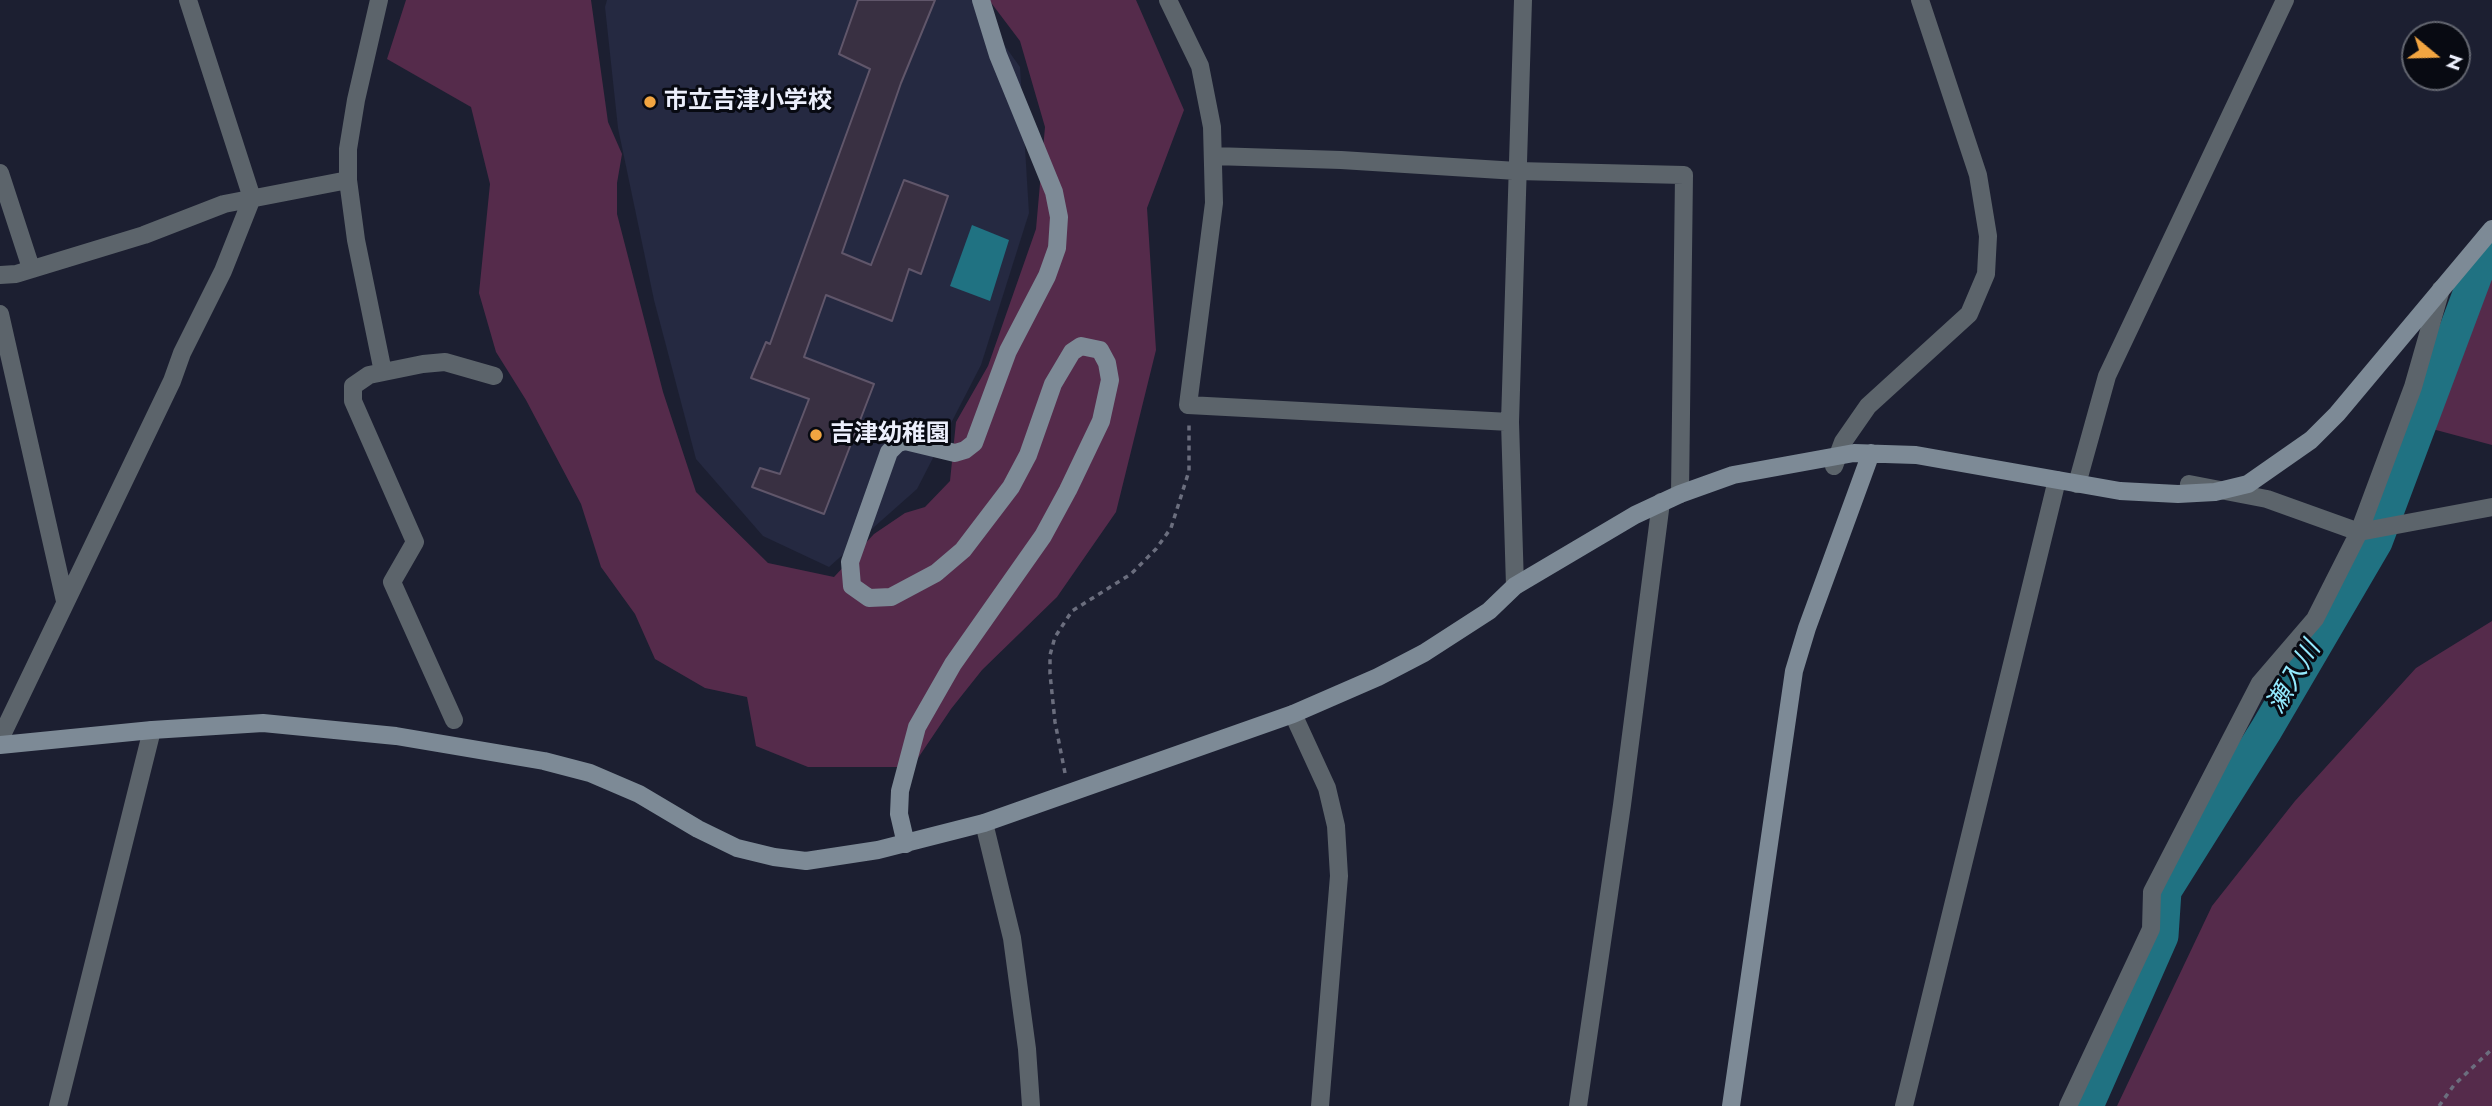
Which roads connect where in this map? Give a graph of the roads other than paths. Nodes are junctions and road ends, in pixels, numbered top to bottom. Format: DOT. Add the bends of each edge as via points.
graph roads {
  1 [pos="188,0"];
  2 [pos="379,0"];
  3 [pos="981,0"];
  4 [pos="1168,0"];
  5 [pos="1523,0"];
  6 [pos="1920,0"];
  7 [pos="2285,0"];
  8 [pos="1213,156"];
  9 [pos="1517,171"];
  10 [pos="0,173"];
  11 [pos="348,180"];
  12 [pos="252,198"];
  13 [pos="2491,226"];
  14 [pos="31,268"];
  15 [pos="0,275"];
  16 [pos="2441,287"];
  17 [pos="0,314"];
  18 [pos="383,372"];
  19 [pos="494,376"];
  20 [pos="1510,422"];
  21 [pos="1871,453"];
  22 [pos="1836,460"];
  23 [pos="2057,480"];
  24 [pos="2077,484"];
  25 [pos="2189,484"];
  26 [pos="2221,490"];
  27 [pos="1680,494"];
  28 [pos="1661,502"];
  29 [pos="2492,506"];
  30 [pos="2363,531"];
  31 [pos="1515,586"];
  32 [pos="65,601"];
  33 [pos="1293,714"];
  34 [pos="454,720"];
  35 [pos="152,730"];
  36 [pos="0,739"];
  37 [pos="0,746"];
  38 [pos="984,823"];
  39 [pos="906,844"];
  40 [pos="58,1106"];
  41 [pos="1031,1106"];
  42 [pos="1320,1106"];
  43 [pos="1578,1106"];
  44 [pos="1731,1106"];
  45 [pos="1904,1106"];
  46 [pos="2068,1106"];
  1 -- 12 [label="street"];
  2 -- 11 [label="street" via="356,100"];
  3 -- 39 [label="street" via="998,55 1054,192 1059,217 1057,248 1008,351 974,443 956,453 905,442 889,452 850,562 852,586 869,598 891,597 936,573 963,550 1012,487 1053,384 1072,352 1081,346 1100,350 1110,380 1101,421 1055,513 953,664 917,727 900,791 898,814"];
  4 -- 8 [label="street" via="1200,66"];
  5 -- 9 [label="street"];
  6 -- 22 [label="street" via="1978,175 1988,236 1986,274 1969,314 1868,405"];
  7 -- 24 [label="street" via="2107,376"];
  8 -- 9 [label="street"];
  8 -- 20 [label="street" via="1214,203 1188,405"];
  9 -- 20 [label="street"];
  9 -- 27 [label="street" via="1684,175"];
  10 -- 14 [label="street"];
  11 -- 12 [label="street"];
  11 -- 18 [label="street"];
  12 -- 14 [label="street"];
  12 -- 32 [label="street" via="172,381"];
  13 -- 16 [label="street"];
  14 -- 15 [label="street"];
  16 -- 26 [label="street" via="2311,440 2248,484"];
  16 -- 30 [label="street" via="2413,387"];
  17 -- 32 [label="street"];
  18 -- 19 [label="street" via="445,362"];
  18 -- 34 [label="street" via="353,386 353,401 415,542 392,582"];
  20 -- 31 [label="street"];
  21 -- 22 [label="street"];
  21 -- 23 [label="street" via="1916,455"];
  21 -- 44 [label="street" via="1794,671"];
  22 -- 27 [label="street" via="1733,475"];
  23 -- 24 [label="street"];
  23 -- 45 [label="street"];
  24 -- 26 [label="street" via="2178,494"];
  25 -- 26 [label="street"];
  26 -- 30 [label="street" via="2267,499"];
  27 -- 28 [label="street"];
  28 -- 31 [label="street"];
  28 -- 43 [label="street"];
  29 -- 30 [label="street"];
  30 -- 46 [label="street" via="2315,619 2260,683 2152,892 2151,929"];
  31 -- 33 [label="street" via="1489,611 1424,653"];
  32 -- 36 [label="street"];
  33 -- 38 [label="street"];
  33 -- 42 [label="street" via="1327,788 1336,826 1339,876"];
  35 -- 37 [label="street"];
  35 -- 39 [label="street" via="263,723 396,736 544,761 639,794 737,848 774,857 806,861"];
  35 -- 40 [label="street"];
  38 -- 39 [label="street"];
  38 -- 41 [label="street" via="1012,938"];
}
